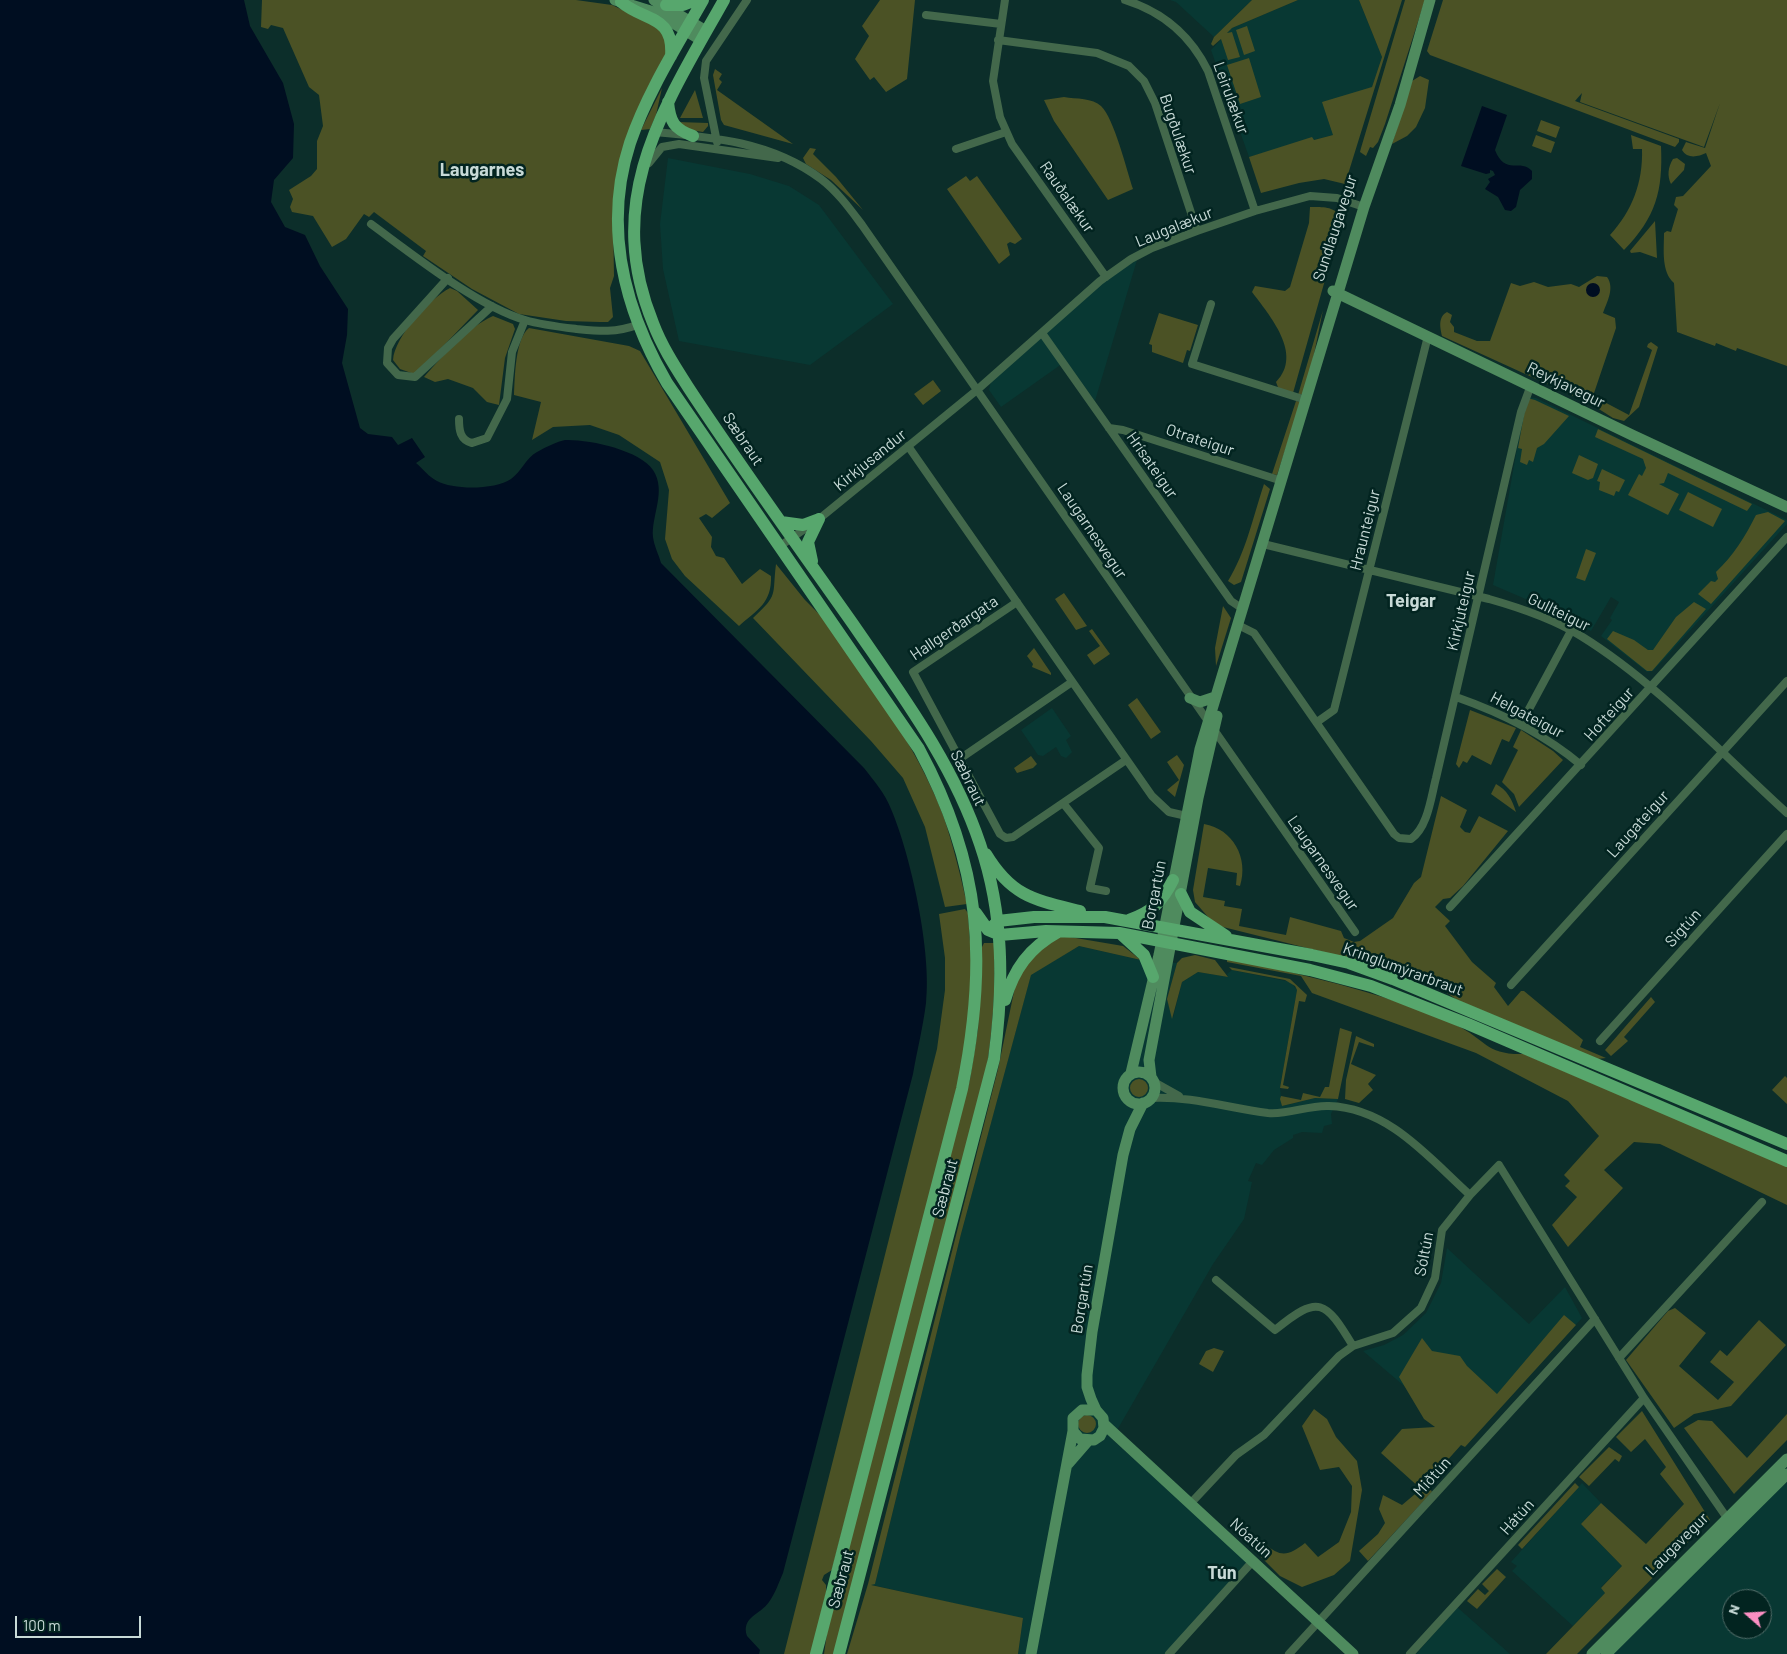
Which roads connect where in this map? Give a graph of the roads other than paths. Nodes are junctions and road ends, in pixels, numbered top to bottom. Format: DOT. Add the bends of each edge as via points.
graph roads {
  1 [pos="696,0"];
  2 [pos="703,0"];
  3 [pos="724,0"];
  4 [pos="747,0"];
  5 [pos="1005,0"];
  6 [pos="1125,0"];
  7 [pos="1430,0"];
  8 [pos="618,1"];
  9 [pos="660,3"];
  10 [pos="926,15"];
  11 [pos="1001,24"];
  12 [pos="688,26"];
  13 [pos="704,35"];
  14 [pos="998,40"];
  15 [pos="670,59"];
  16 [pos="668,102"];
  17 [pos="654,132"];
  18 [pos="1006,132"];
  19 [pos="693,136"];
  20 [pos="717,138"];
  21 [pos="632,140"];
  22 [pos="717,149"];
  23 [pos="956,149"];
  24 [pos="791,161"];
  25 [pos="638,185"];
  26 [pos="1361,206"];
  27 [pos="1255,211"];
  28 [pos="371,224"];
  29 [pos="1197,231"];
  30 [pos="1106,277"];
  31 [pos="448,278"];
  32 [pos="1335,292"];
  33 [pos="1212,304"];
  34 [pos="492,306"];
  35 [pos="524,320"];
  36 [pos="637,325"];
  37 [pos="1042,333"];
  38 [pos="1428,336"];
  39 [pos="1531,385"];
  40 [pos="977,390"];
  41 [pos="1306,400"];
  42 [pos="459,419"];
  43 [pos="1109,428"];
  44 [pos="908,446"];
  45 [pos="1282,481"];
  46 [pos="1787,507"];
  47 [pos="819,519"];
  48 [pos="781,522"];
  49 [pos="1787,537"];
  50 [pos="792,538"];
  51 [pos="777,544"];
  52 [pos="1263,544"];
  53 [pos="1369,571"];
  54 [pos="816,572"];
  55 [pos="1478,596"];
  56 [pos="1017,602"];
  57 [pos="1243,609"];
  58 [pos="1238,625"];
  59 [pos="1571,631"];
  60 [pos="1231,650"];
  61 [pos="1787,681"];
  62 [pos="1072,682"];
  63 [pos="1651,688"];
  64 [pos="1215,697"];
  65 [pos="1456,697"];
  66 [pos="1190,698"];
  67 [pos="1318,722"];
  68 [pos="1522,724"];
  69 [pos="1211,727"];
  70 [pos="1721,753"];
  71 [pos="961,758"];
  72 [pos="1126,760"];
  73 [pos="1581,765"];
  74 [pos="1063,803"];
  75 [pos="1787,813"];
  76 [pos="1190,817"];
  77 [pos="1787,834"];
  78 [pos="980,844"];
  79 [pos="1173,880"];
  80 [pos="1106,892"];
  81 [pos="1181,894"];
  82 [pos="1450,907"];
  83 [pos="974,908"];
  84 [pos="1104,917"];
  85 [pos="1126,921"];
  86 [pos="995,929"];
  87 [pos="1060,931"];
  88 [pos="1355,932"];
  89 [pos="1119,933"];
  90 [pos="1169,936"];
  91 [pos="1237,942"];
  92 [pos="976,948"];
  93 [pos="1312,955"];
  94 [pos="1153,977"];
  95 [pos="1511,985"];
  96 [pos="1000,1017"];
  97 [pos="1600,1040"];
  98 [pos="1131,1074"];
  99 [pos="1153,1080"];
  100 [pos="1183,1098"];
  101 [pos="1128,1099"];
  102 [pos="1147,1101"];
  103 [pos="1130,1129"];
  104 [pos="1787,1144"];
  105 [pos="1787,1160"];
  106 [pos="1470,1195"];
  107 [pos="1762,1202"];
  108 [pos="1216,1280"];
  109 [pos="1595,1319"];
  110 [pos="1353,1346"];
  111 [pos="1619,1358"];
  112 [pos="1087,1387"];
  113 [pos="1644,1398"];
  114 [pos="1096,1410"];
  115 [pos="1078,1412"];
  116 [pos="1104,1424"];
  117 [pos="1073,1431"];
  118 [pos="1092,1440"];
  119 [pos="1126,1446"];
  120 [pos="1787,1459"];
  121 [pos="1067,1466"];
  122 [pos="1787,1474"];
  123 [pos="1190,1504"];
  124 [pos="1727,1518"];
  125 [pos="1252,1561"];
  126 [pos="1319,1621"];
  127 [pos="816,1654"];
  128 [pos="839,1654"];
  129 [pos="1031,1654"];
  130 [pos="1168,1654"];
  131 [pos="1289,1654"];
  132 [pos="1353,1654"];
  133 [pos="1410,1654"];
  134 [pos="1592,1654"];
  135 [pos="1606,1654"];
  1 -- 9 [label="main road" via="683,5"];
  2 -- 12 [label="main road, Sæbraut"];
  3 -- 13 [label="main road, Sæbraut"];
  4 -- 20 [label="street" via="706,61 704,78"];
  5 -- 11 [label="street, Rauðalækur"];
  6 -- 27 [label="street, Leirulækur" via="1160,15 1183,34 1201,56"];
  7 -- 26 [label="street, Sundlaugavegur" via="1400,99"];
  8 -- 12 [label="street"];
  8 -- 15 [label="main road" via="665,28 672,41"];
  9 -- 12 [label="street"];
  10 -- 11 [label="street"];
  11 -- 14 [label="street, Rauðalækur"];
  12 -- 13 [label="street"];
  12 -- 15 [label="main road, Sæbraut"];
  13 -- 16 [label="main road, Sæbraut"];
  14 -- 18 [label="street, Rauðalækur" via="993,81"];
  14 -- 29 [label="street, Bugðulækur" via="1098,53 1129,66 1144,81 1155,103"];
  15 -- 21 [label="main road, Sæbraut"];
  16 -- 17 [label="main road, Sæbraut"];
  16 -- 19 [label="main road" via="669,118 674,126"];
  17 -- 19 [label="street, Laugarnesvegur"];
  17 -- 21 [label="main road" via="643,133"];
  17 -- 25 [label="main road, Sæbraut"];
  18 -- 23 [label="street"];
  18 -- 30 [label="street, Rauðalækur"];
  19 -- 20 [label="street, Laugarnesvegur"];
  20 -- 22 [label="street"];
  20 -- 24 [label="street, Laugarnesvegur" via="764,148"];
  21 -- 36 [label="main road, Sæbraut" via="621,177 617,206 622,273"];
  22 -- 24 [label="street, Laugarnesvegur"];
  22 -- 25 [label="street, Laugarnesvegur" via="679,144 662,147 650,160"];
  24 -- 40 [label="street, Laugarnesvegur" via="822,180 846,204"];
  25 -- 48 [label="main road, Sæbraut" via="634,209 635,253 643,296 653,324 690,390"];
  26 -- 27 [label="street, Laugalækur" via="1337,198 1310,196"];
  26 -- 32 [label="street, Sundlaugavegur"];
  27 -- 29 [label="street, Laugalækur"];
  28 -- 31 [label="street"];
  29 -- 30 [label="street, Laugalækur" via="1152,248"];
  30 -- 37 [label="street, Laugalækur"];
  31 -- 34 [label="street"];
  31 -- 34 [label="street" via="390,343 387,363 398,375 409,378 422,374 456,337"];
  32 -- 38 [label="street, Reykjavegur"];
  32 -- 41 [label="street, Sundlaugavegur"];
  33 -- 41 [label="street" via="1192,364"];
  34 -- 35 [label="street"];
  35 -- 36 [label="street" via="605,331 624,330"];
  35 -- 42 [label="street" via="512,352 506,399 487,438 478,443 467,442 460,433"];
  36 -- 51 [label="main road, Sæbraut" via="667,384"];
  37 -- 40 [label="street, Laugalækur"];
  37 -- 43 [label="street, Hrísateigur"];
  38 -- 39 [label="street, Reykjavegur"];
  38 -- 53 [label="street, Hraunteigur"];
  39 -- 46 [label="street, Reykjavegur"];
  39 -- 55 [label="street, Kirkjuteigur" via="1523,404"];
  40 -- 44 [label="street, Kirkjusandur"];
  40 -- 66 [label="street, Laugarnesvegur"];
  41 -- 45 [label="street, Sundlaugavegur"];
  43 -- 45 [label="street, Otrateigur"];
  43 -- 57 [label="street, Hrísateigur" via="1229,598"];
  44 -- 47 [label="street, Kirkjusandur"];
  44 -- 56 [label="street, Hallgerðargata"];
  45 -- 52 [label="street, Sundlaugavegur"];
  47 -- 48 [label="main road" via="803,525"];
  47 -- 50 [label="street, Kirkjusandur"];
  47 -- 54 [label="main road" via="808,542"];
  48 -- 50 [label="main road, Sæbraut"];
  49 -- 63 [label="street, Hofteigur"];
  50 -- 51 [label="street, Kirkjusandur" via="782,545"];
  50 -- 54 [label="main road, Sæbraut"];
  51 -- 83 [label="main road, Sæbraut" via="919,749 936,780 966,861"];
  52 -- 53 [label="street, Gullteigur"];
  52 -- 57 [label="street, Sundlaugavegur"];
  53 -- 55 [label="street, Gullteigur"];
  53 -- 67 [label="street, Hraunteigur" via="1334,710"];
  54 -- 78 [label="main road, Sæbraut" via="915,715 948,769"];
  55 -- 59 [label="street, Gullteigur" via="1524,610"];
  55 -- 65 [label="street, Kirkjuteigur"];
  56 -- 62 [label="street, Hallgerðargata"];
  56 -- 71 [label="street, Hallgerðargata" via="913,672"];
  57 -- 58 [label="street, Sundlaugavegur"];
  58 -- 60 [label="street, Sundlaugavegur"];
  58 -- 67 [label="street" via="1254,633"];
  59 -- 63 [label="street, Gullteigur" via="1622,664"];
  59 -- 68 [label="street"];
  60 -- 64 [label="street, Sundlaugavegur"];
  60 -- 69 [label="street, Sundlaugavegur"];
  61 -- 70 [label="street, Laugateigur"];
  62 -- 71 [label="street"];
  62 -- 72 [label="street, Hallgerðargata"];
  63 -- 70 [label="street, Gullteigur"];
  63 -- 73 [label="street, Hofteigur"];
  64 -- 66 [label="street" via="1200,702"];
  64 -- 69 [label="street, Sundlaugavegur"];
  65 -- 67 [label="street, Kirkjuteigur" via="1424,823 1411,840 1394,834"];
  65 -- 68 [label="street, Helgateigur"];
  66 -- 69 [label="street, Laugarnesvegur"];
  68 -- 73 [label="street, Helgateigur"];
  69 -- 76 [label="street, Borgartún" via="1200,749"];
  69 -- 88 [label="street, Laugarnesvegur"];
  70 -- 75 [label="street, Gullteigur"];
  70 -- 95 [label="street, Laugateigur"];
  71 -- 74 [label="street, Hallgerðargata" via="1004,837 1013,837"];
  72 -- 74 [label="street, Hallgerðargata"];
  72 -- 76 [label="street, Hallgerðargata" via="1161,806 1169,812"];
  73 -- 82 [label="street, Hofteigur"];
  74 -- 80 [label="street" via="1099,848 1090,888"];
  76 -- 79 [label="street, Borgartún"];
  76 -- 81 [label="street, Borgartún"];
  77 -- 97 [label="street, Sigtún"];
  78 -- 84 [label="main road" via="1005,879 1030,898"];
  78 -- 86 [label="main road, Sæbraut"];
  79 -- 85 [label="main road" via="1157,907"];
  79 -- 90 [label="street, Borgartún"];
  81 -- 90 [label="street, Borgartún"];
  81 -- 91 [label="main road" via="1190,912"];
  83 -- 86 [label="main road" via="980,920"];
  83 -- 92 [label="main road, Sæbraut"];
  84 -- 85 [label="main road, Kringlumýrarbraut"];
  84 -- 86 [label="main road, Kringlumýrarbraut" via="1034,916"];
  85 -- 90 [label="main road, Kringlumýrarbraut"];
  86 -- 87 [label="main road, Kringlumýrarbraut"];
  86 -- 92 [label="main road"];
  86 -- 96 [label="main road, Sæbraut"];
  87 -- 89 [label="main road, Kringlumýrarbraut"];
  87 -- 96 [label="main road" via="1046,938 1022,960"];
  89 -- 90 [label="main road, Kringlumýrarbraut"];
  89 -- 94 [label="main road" via="1144,954"];
  90 -- 91 [label="main road, Kringlumýrarbraut"];
  90 -- 93 [label="main road" via="1286,958"];
  90 -- 94 [label="street, Borgartún"];
  90 -- 99 [label="street, Borgartún" via="1149,1060"];
  90 -- 105 [label="main road, Kringlumýrarbraut" via="1371,986"];
  91 -- 93 [label="main road, Kringlumýrarbraut"];
  92 -- 127 [label="main road, Sæbraut" via="974,1020 962,1089"];
  93 -- 104 [label="main road, Kringlumýrarbraut" via="1349,963 1393,979"];
  94 -- 98 [label="street, Borgartún"];
  96 -- 128 [label="main road, Sæbraut" via="984,1103"];
  98 -- 99 [label="street" via="1142,1072"];
  98 -- 101 [label="street, Borgartún" via="1123,1084"];
  99 -- 100 [label="street" via="1164,1090"];
  99 -- 102 [label="street, Borgartún" via="1155,1091"];
  100 -- 102 [label="street"];
  100 -- 106 [label="street" via="1269,1113 1342,1106 1366,1113 1388,1122"];
  101 -- 102 [label="street" via="1135,1103"];
  101 -- 103 [label="street, Borgartún"];
  102 -- 103 [label="street, Borgartún"];
  103 -- 112 [label="street, Borgartún" via="1119,1174 1092,1335"];
  106 -- 109 [label="street" via="1499,1165"];
  106 -- 110 [label="street, Sóltún" via="1442,1230 1435,1278 1421,1308 1393,1333"];
  107 -- 111 [label="street"];
  108 -- 110 [label="street" via="1275,1330 1301,1309 1311,1306 1324,1308 1332,1313"];
  109 -- 111 [label="street"];
  109 -- 126 [label="street, Miðtún"];
  110 -- 123 [label="street, Sóltún" via="1339,1356 1264,1435 1232,1459"];
  111 -- 113 [label="street"];
  112 -- 114 [label="street, Borgartún"];
  112 -- 115 [label="street, Borgartún"];
  113 -- 124 [label="street"];
  113 -- 133 [label="street, Hátún"];
  114 -- 115 [label="street" via="1089,1408"];
  114 -- 116 [label="street, Borgartún"];
  115 -- 117 [label="street, Borgartún" via="1072,1420"];
  116 -- 118 [label="street, Borgartún" via="1102,1434"];
  116 -- 119 [label="street, Nóatún"];
  117 -- 118 [label="street" via="1077,1437"];
  117 -- 121 [label="street, Borgartún"];
  118 -- 119 [label="street, Nóatún"];
  118 -- 121 [label="street, Borgartún"];
  119 -- 123 [label="street, Nóatún"];
  120 -- 124 [label="street, Laugavegur"];
  121 -- 129 [label="street, Borgartún"];
  122 -- 135 [label="street, Laugavegur"];
  123 -- 125 [label="street, Nóatún"];
  124 -- 134 [label="street, Laugavegur"];
  125 -- 126 [label="street, Nóatún"];
  125 -- 130 [label="street"];
  126 -- 131 [label="street, Miðtún"];
  126 -- 132 [label="street, Nóatún"];
}
